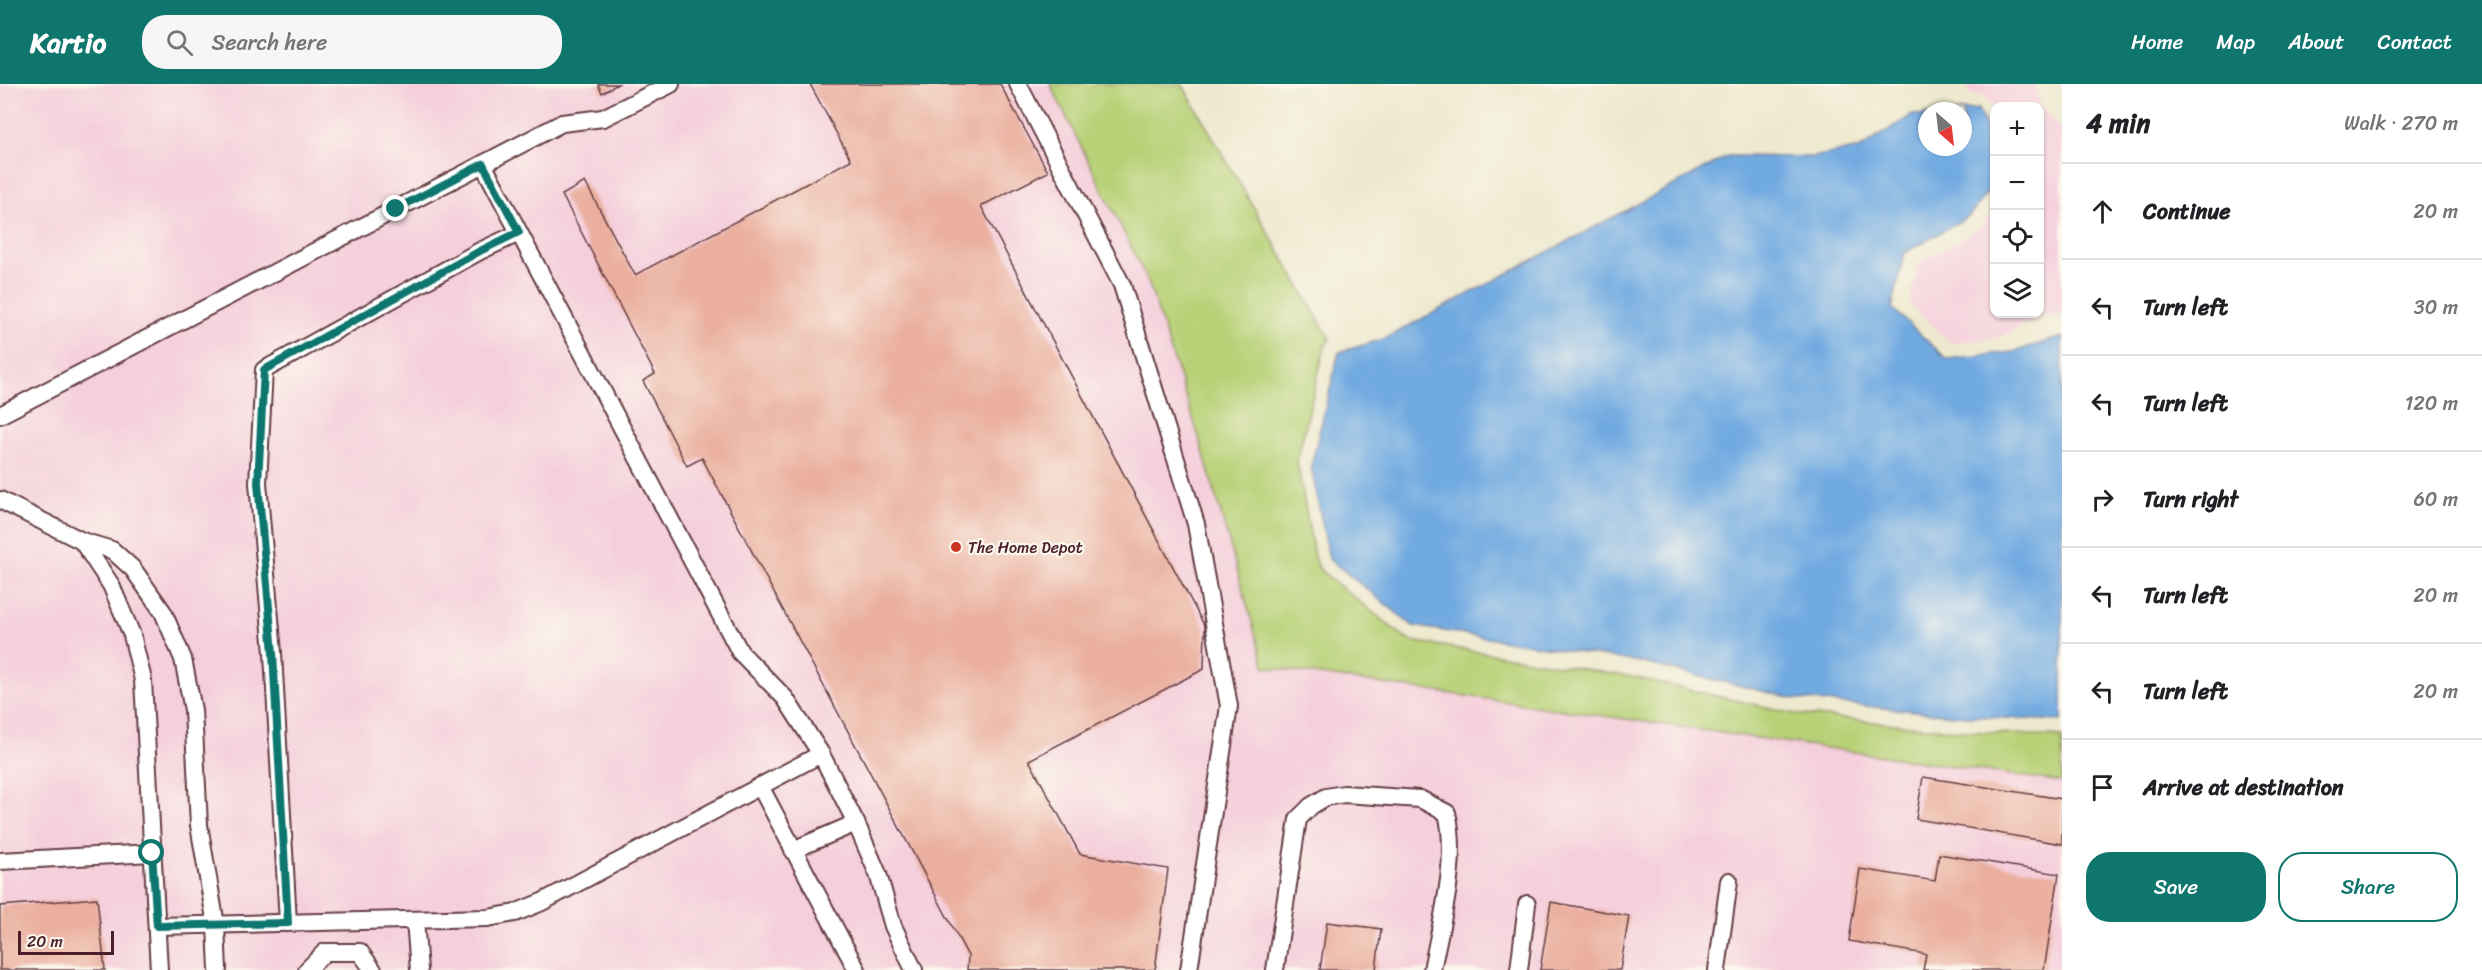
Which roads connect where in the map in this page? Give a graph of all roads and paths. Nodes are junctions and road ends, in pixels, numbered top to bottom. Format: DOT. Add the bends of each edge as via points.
graph roads {
  1 [pos="671,84"];
  2 [pos="1018,84"];
  3 [pos="483,164"];
  4 [pos="519,232"];
  5 [pos="0,415"];
  6 [pos="0,500"];
  7 [pos="82,541"];
  8 [pos="821,754"];
  9 [pos="760,786"];
  10 [pos="856,823"];
  11 [pos="793,850"];
  12 [pos="152,853"];
  13 [pos="0,861"];
  14 [pos="1729,881"];
  15 [pos="1527,904"];
  16 [pos="415,920"];
  17 [pos="288,923"];
  18 [pos="216,925"];
  19 [pos="157,926"];
  20 [pos="159,970"];
  21 [pos="218,970"];
  22 [pos="307,970"];
  23 [pos="373,970"];
  24 [pos="419,970"];
  25 [pos="857,970"];
  26 [pos="914,970"];
  27 [pos="1189,970"];
  28 [pos="1275,970"];
  29 [pos="1432,970"];
  30 [pos="1519,970"];
  31 [pos="1717,970"];
  1 -- 3 [label="lane" via="603,118 562,123"];
  2 -- 27 [label="lane" via="1122,285 1196,524 1229,706"];
  3 -- 4 [label="lane"];
  3 -- 5 [label="lane"];
  4 -- 8 [label="lane" via="740,652 785,698"];
  4 -- 17 [label="lane" via="264,370 258,483 273,653"];
  6 -- 7 [label="lane"];
  7 -- 12 [label="lane" via="111,585 132,635 143,680"];
  7 -- 18 [label="lane" via="112,550 133,569 164,612 183,659 194,710 200,825"];
  8 -- 9 [label="lane"];
  8 -- 10 [label="lane"];
  9 -- 11 [label="lane"];
  9 -- 16 [label="lane" via="515,913 488,918"];
  10 -- 11 [label="lane"];
  10 -- 26 [label="lane" via="878,874 893,926"];
  11 -- 25 [label="lane"];
  12 -- 13 [label="lane"];
  12 -- 19 [label="lane"];
  14 -- 31 [label="lane"];
  15 -- 30 [label="lane"];
  16 -- 17 [label="lane"];
  16 -- 24 [label="lane"];
  17 -- 18 [label="lane"];
  18 -- 19 [label="lane"];
  18 -- 21 [label="lane"];
  19 -- 20 [label="lane"];
  22 -- 23 [label="lane" via="324,952 360,952"];
  28 -- 29 [label="lane" via="1298,819 1326,797 1344,794 1420,799 1448,813 1452,832 1449,871"];
}
